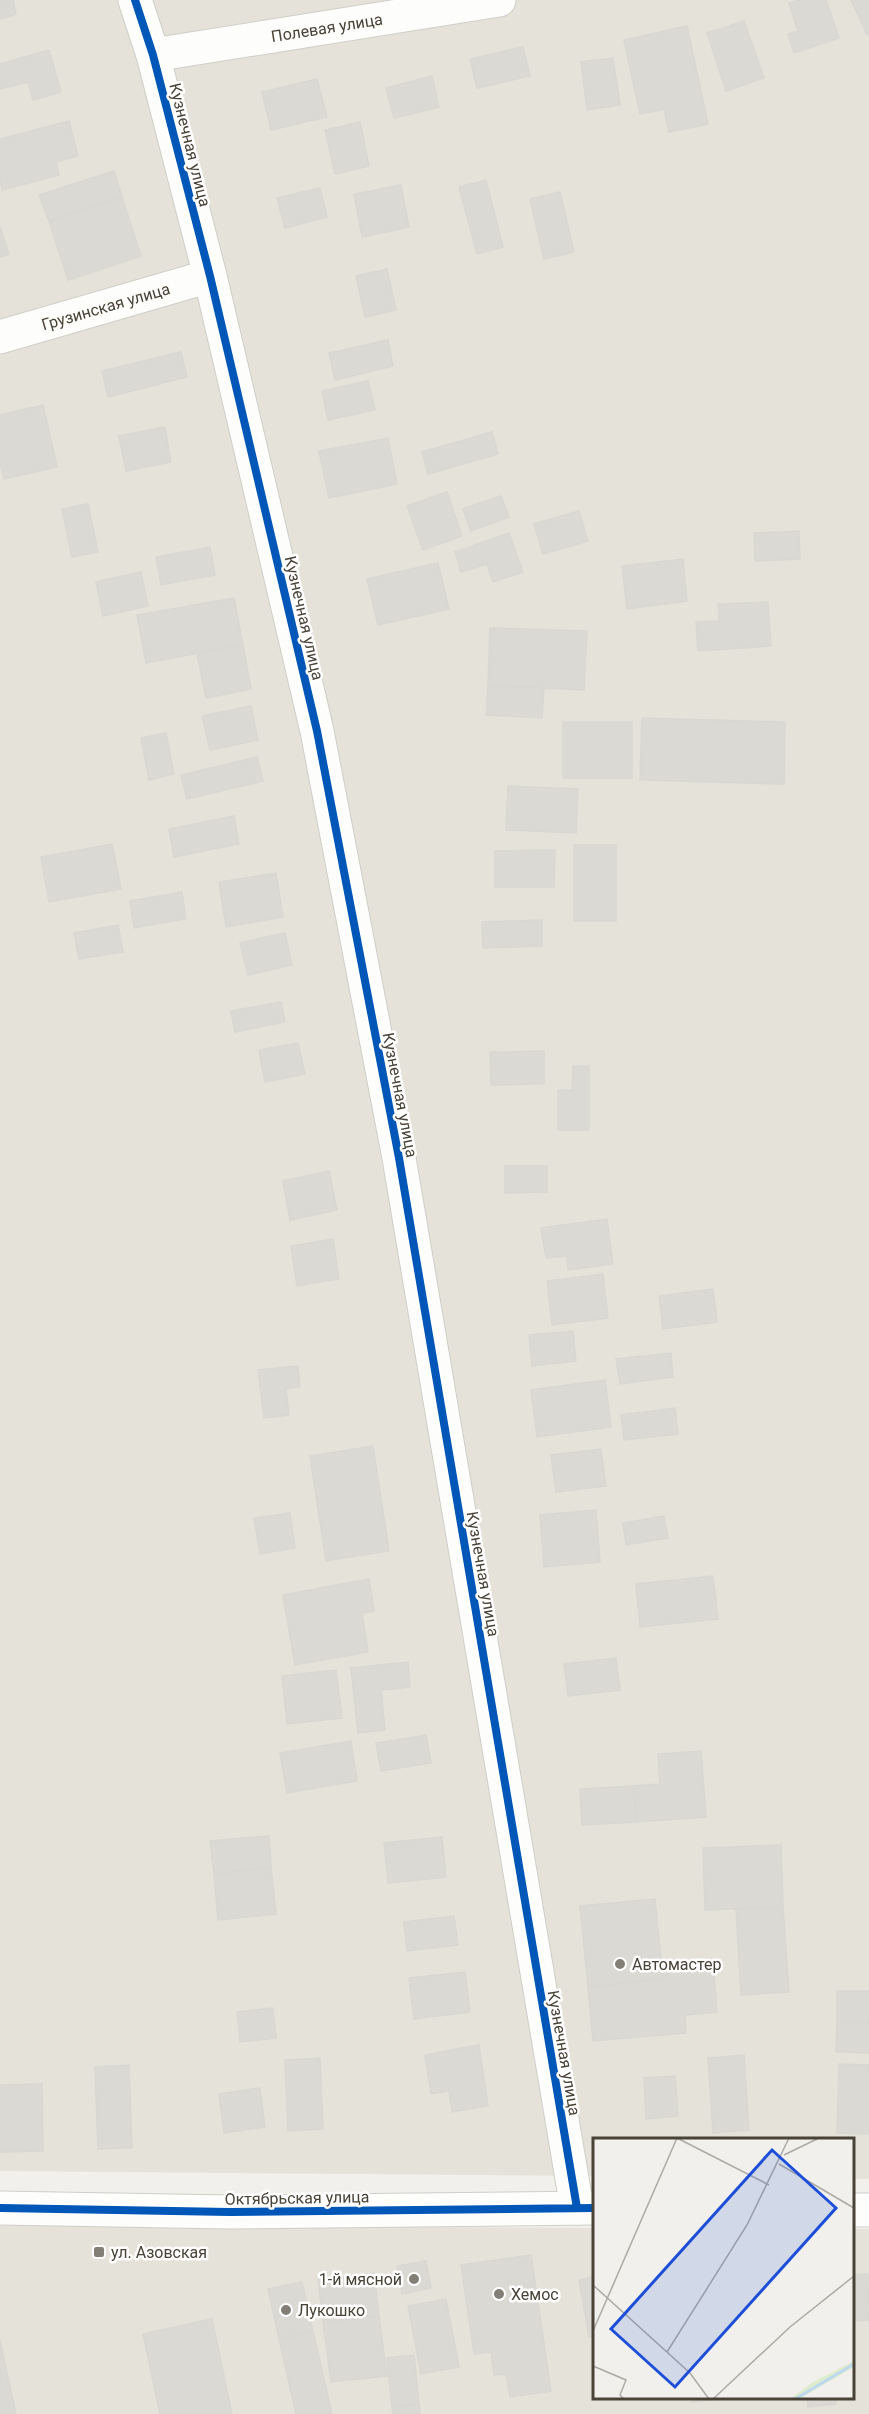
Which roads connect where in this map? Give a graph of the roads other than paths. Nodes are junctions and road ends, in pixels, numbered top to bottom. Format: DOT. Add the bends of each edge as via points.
graph roads {
  1 [pos="135,0"];
  2 [pos="499,0"];
  3 [pos="153,55"];
  4 [pos="210,276"];
  5 [pos="0,338"];
  6 [pos="0,2208"];
  7 [pos="586,2208"];
  1 -- 3 [label="street, Кузнечная улица"];
  2 -- 3 [label="street, Полевая улица"];
  3 -- 4 [label="street, Кузнечная улица"];
  4 -- 5 [label="street, Грузинская улица"];
  4 -- 7 [label="street, Кузнечная улица" via="317,731 394,1135"];
  6 -- 7 [label="street, Октябрьская улица" via="230,2212"];
}
